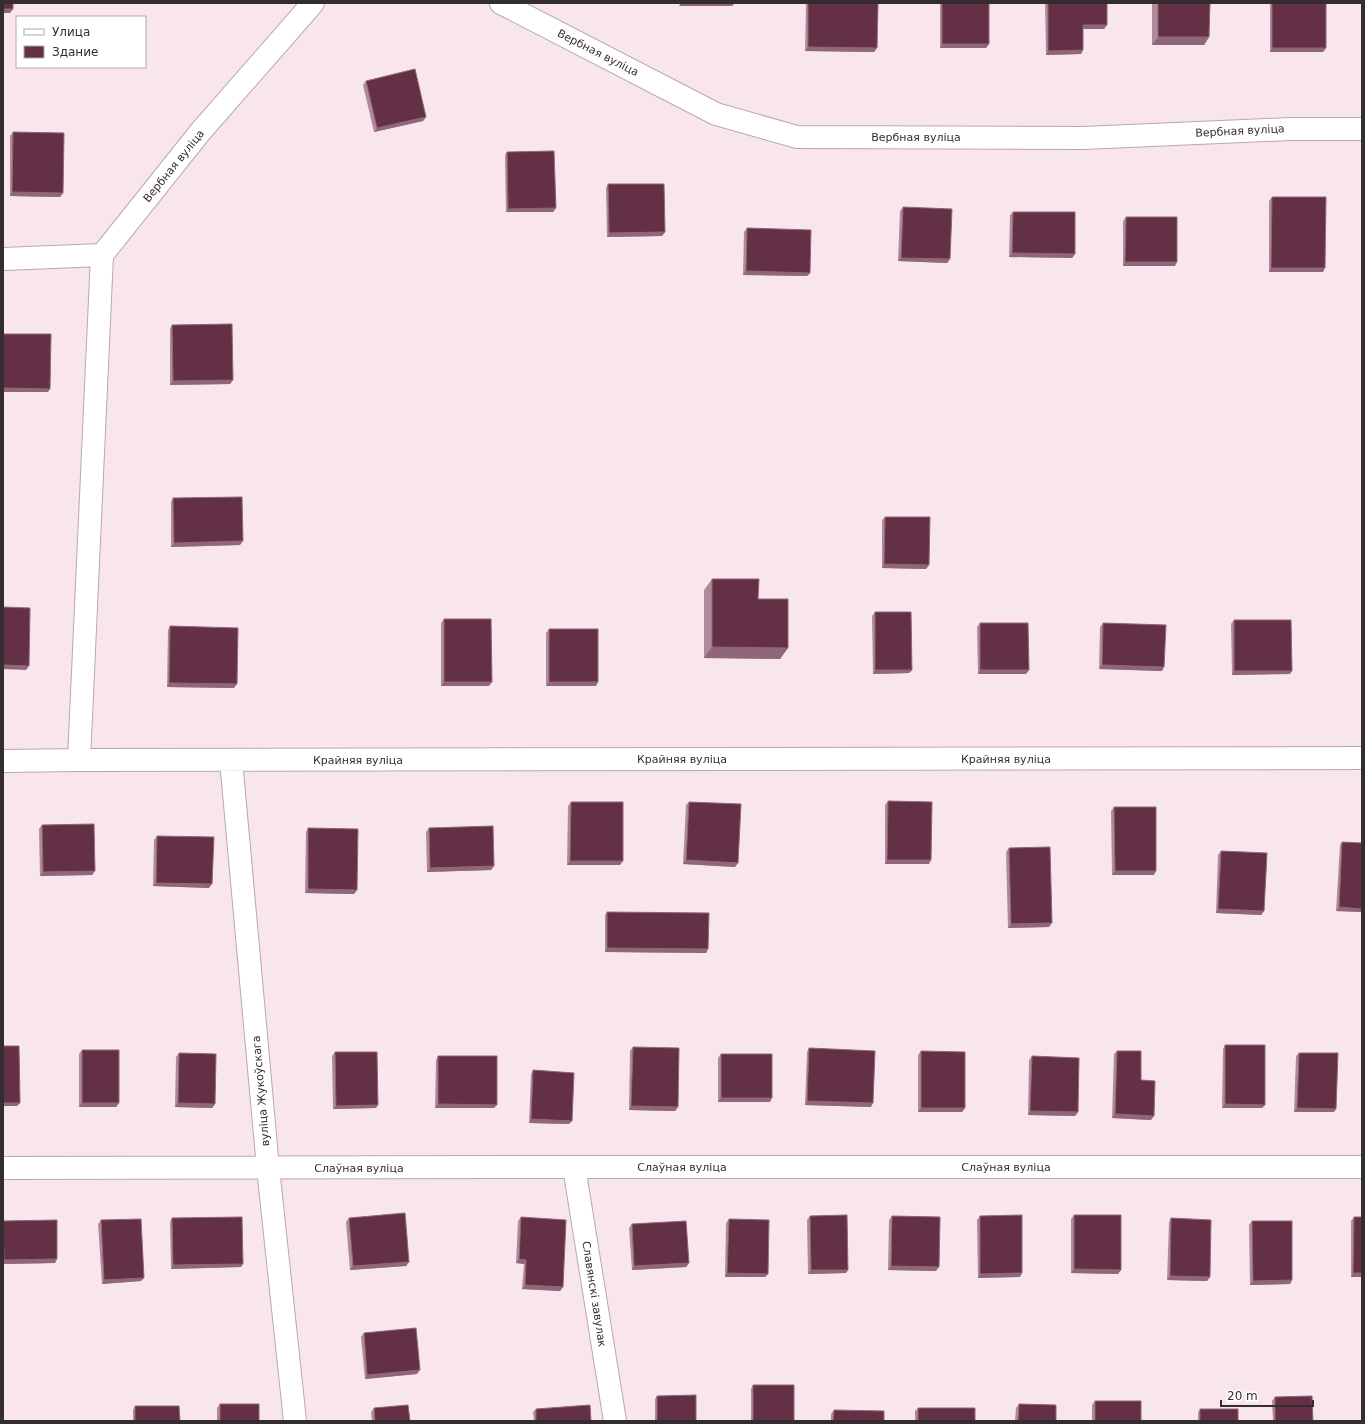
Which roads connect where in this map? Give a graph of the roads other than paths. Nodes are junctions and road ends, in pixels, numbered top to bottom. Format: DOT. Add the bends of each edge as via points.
graph roads {
  1 [pos="313,3"];
  2 [pos="501,3"];
  3 [pos="1362,129"];
  4 [pos="102,255"];
  5 [pos="3,259"];
  6 [pos="1362,758"];
  7 [pos="79,760"];
  8 [pos="231,760"];
  9 [pos="3,761"];
  10 [pos="574,1167"];
  11 [pos="1362,1167"];
  12 [pos="3,1168"];
  13 [pos="268,1168"];
  14 [pos="295,1421"];
  15 [pos="615,1421"];
  1 -- 4 [label="street, Вербная вуліца" via="201,131"];
  2 -- 3 [label="street, Вербная вуліца" via="716,114 797,137 1083,138 1291,128"];
  4 -- 5 [label="street"];
  4 -- 7 [label="street"];
  6 -- 8 [label="street, Крайняя вуліца"];
  7 -- 8 [label="street, Крайняя вуліца"];
  7 -- 9 [label="street, Крайняя вуліца"];
  8 -- 13 [label="street, вуліца Жукоўскага"];
  10 -- 11 [label="street, Слаўная вуліца"];
  10 -- 13 [label="street, Слаўная вуліца"];
  10 -- 15 [label="street, Славянскі завулак"];
  12 -- 13 [label="street, Слаўная вуліца"];
  13 -- 14 [label="street, вуліца Жукоўскага"];
}
